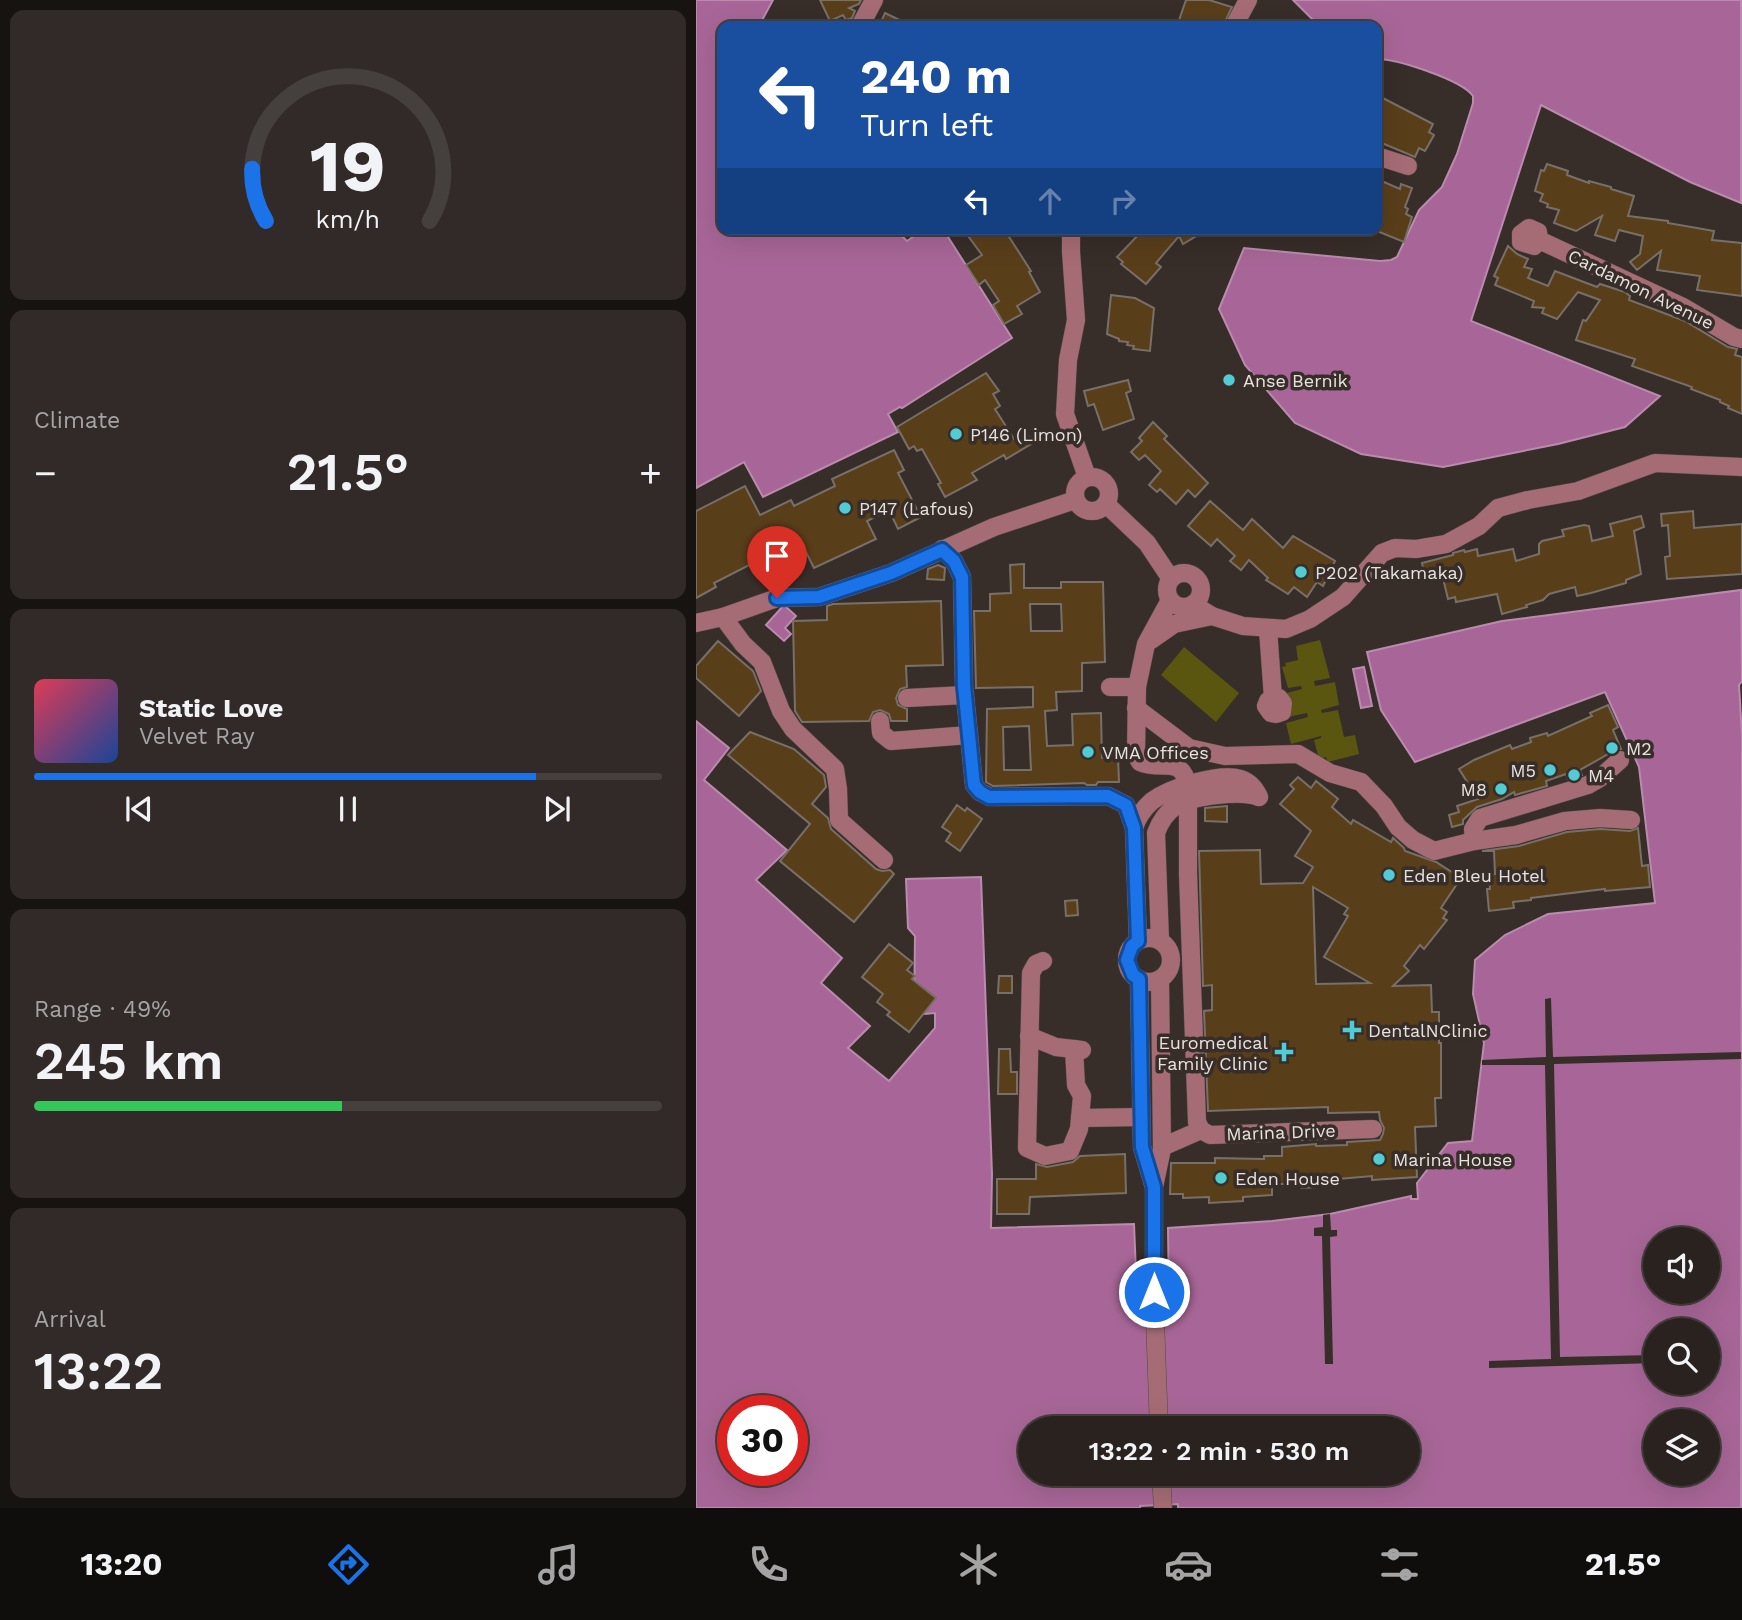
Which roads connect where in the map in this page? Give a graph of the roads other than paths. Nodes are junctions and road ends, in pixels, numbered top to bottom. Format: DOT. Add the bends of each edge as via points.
graph roads {
  1 [pos="874,0"];
  2 [pos="1248,0"];
  3 [pos="863,21"];
  4 [pos="1237,21"];
  5 [pos="1382,158"];
  6 [pos="1408,166"];
  7 [pos="1071,235"];
  8 [pos="1539,240"];
  9 [pos="1741,339"];
  10 [pos="1741,467"];
  11 [pos="1087,477"];
  12 [pos="1075,500"];
  13 [pos="1106,504"];
  14 [pos="942,550"];
  15 [pos="1171,579"];
  16 [pos="1170,600"];
  17 [pos="1193,604"];
  18 [pos="1212,616"];
  19 [pos="723,617"];
  20 [pos="696,623"];
  21 [pos="1268,629"];
  22 [pos="1146,644"];
  23 [pos="1110,687"];
  24 [pos="1137,687"];
  25 [pos="965,695"];
  26 [pos="907,698"];
  27 [pos="1273,698"];
  28 [pos="1136,708"];
  29 [pos="880,721"];
  30 [pos="970,735"];
  31 [pos="1620,760"];
  32 [pos="1188,793"];
  33 [pos="1034,797"];
  34 [pos="1259,797"];
  35 [pos="1147,807"];
  36 [pos="1631,820"];
  37 [pos="1134,828"];
  38 [pos="1156,833"];
  39 [pos="1474,841"];
  40 [pos="1188,851"];
  41 [pos="1156,852"];
  42 [pos="1135,853"];
  43 [pos="884,860"];
  44 [pos="1138,941"];
  45 [pos="1165,946"];
  46 [pos="1191,952"];
  47 [pos="1043,961"];
  48 [pos="1139,979"];
  49 [pos="1160,979"];
  50 [pos="1030,1036"];
  51 [pos="1141,1117"];
  52 [pos="1080,1118"];
  53 [pos="1373,1129"];
  54 [pos="1201,1130"];
  55 [pos="1162,1147"];
  56 [pos="1154,1187"];
  57 [pos="1159,1416"];
  58 [pos="1162,1486"];
  59 [pos="1163,1508"];
  1 -- 3 [label="street"];
  2 -- 4 [label="street"];
  5 -- 6 [label="street"];
  7 -- 11 [label="street" via="1076,320 1065,414"];
  8 -- 9 [label="street, Cardamon Avenue"];
  10 -- 21 [label="street" via="1655,463 1578,491 1498,509 1446,544 1382,553 1343,597 1318,614 1286,629"];
  11 -- 12 [label="street" via="1075,488"];
  11 -- 13 [label="street" via="1104,481 1109,492"];
  12 -- 13 [label="street" via="1091,511"];
  12 -- 14 [label="street"];
  13 -- 15 [label="street" via="1147,543"];
  14 -- 19 [label="street" via="819,597 777,598"];
  14 -- 25 [label="street" via="962,577"];
  15 -- 16 [label="street"];
  15 -- 17 [label="street" via="1181,574 1196,579 1201,589"];
  16 -- 17 [label="street" via="1179,606"];
  16 -- 22 [label="street"];
  17 -- 18 [label="street"];
  18 -- 21 [label="street"];
  18 -- 22 [label="street" via="1174,624"];
  19 -- 20 [label="street"];
  19 -- 43 [label="street" via="762,662 793,729 835,769 840,820"];
  21 -- 27 [label="street"];
  22 -- 24 [label="street"];
  23 -- 24 [label="street"];
  24 -- 28 [label="street"];
  25 -- 26 [label="street"];
  25 -- 30 [label="street"];
  28 -- 32 [label="street" via="1140,762 1178,767 1185,774"];
  28 -- 39 [label="street" via="1189,748 1225,755 1298,754 1330,773 1361,782 1398,827 1434,851"];
  29 -- 30 [label="street" via="881,733 891,741"];
  30 -- 33 [label="street" via="972,777 980,792 989,797"];
  31 -- 39 [label="street" via="1588,785 1480,818 1473,829"];
  32 -- 34 [label="street" via="1211,779 1236,778 1252,785"];
  32 -- 35 [label="street" via="1167,791"];
  32 -- 38 [label="street" via="1168,812"];
  32 -- 40 [label="street, Marina Drive"];
  33 -- 35 [label="street" via="1088,789 1121,791"];
  33 -- 37 [label="street" via="1108,796 1126,805"];
  35 -- 37 [label="street"];
  35 -- 38 [label="street"];
  36 -- 39 [label="street" via="1565,821"];
  37 -- 42 [label="street"];
  38 -- 41 [label="street"];
  40 -- 41 [label="street"];
  40 -- 46 [label="street, Marina Drive"];
  41 -- 42 [label="street"];
  41 -- 45 [label="street"];
  42 -- 44 [label="street"];
  44 -- 45 [label="street" via="1145,938"];
  44 -- 48 [label="street" via="1127,960"];
  45 -- 46 [label="street"];
  45 -- 49 [label="street" via="1171,963"];
  46 -- 54 [label="street, Marina Drive" via="1197,1122"];
  47 -- 50 [label="street" via="1031,973"];
  48 -- 49 [label="street"];
  48 -- 51 [label="street"];
  49 -- 55 [label="street"];
  50 -- 52 [label="street" via="1056,1047 1078,1049"];
  50 -- 52 [label="street" via="1027,1148 1045,1156 1070,1151"];
  51 -- 52 [label="street"];
  51 -- 56 [label="street" via="1142,1147"];
  53 -- 54 [label="street, Marina Drive" via="1210,1135"];
  54 -- 55 [label="street"];
  55 -- 56 [label="street"];
  56 -- 57 [label="street"];
  58 -- 59 [label="street"];
}
